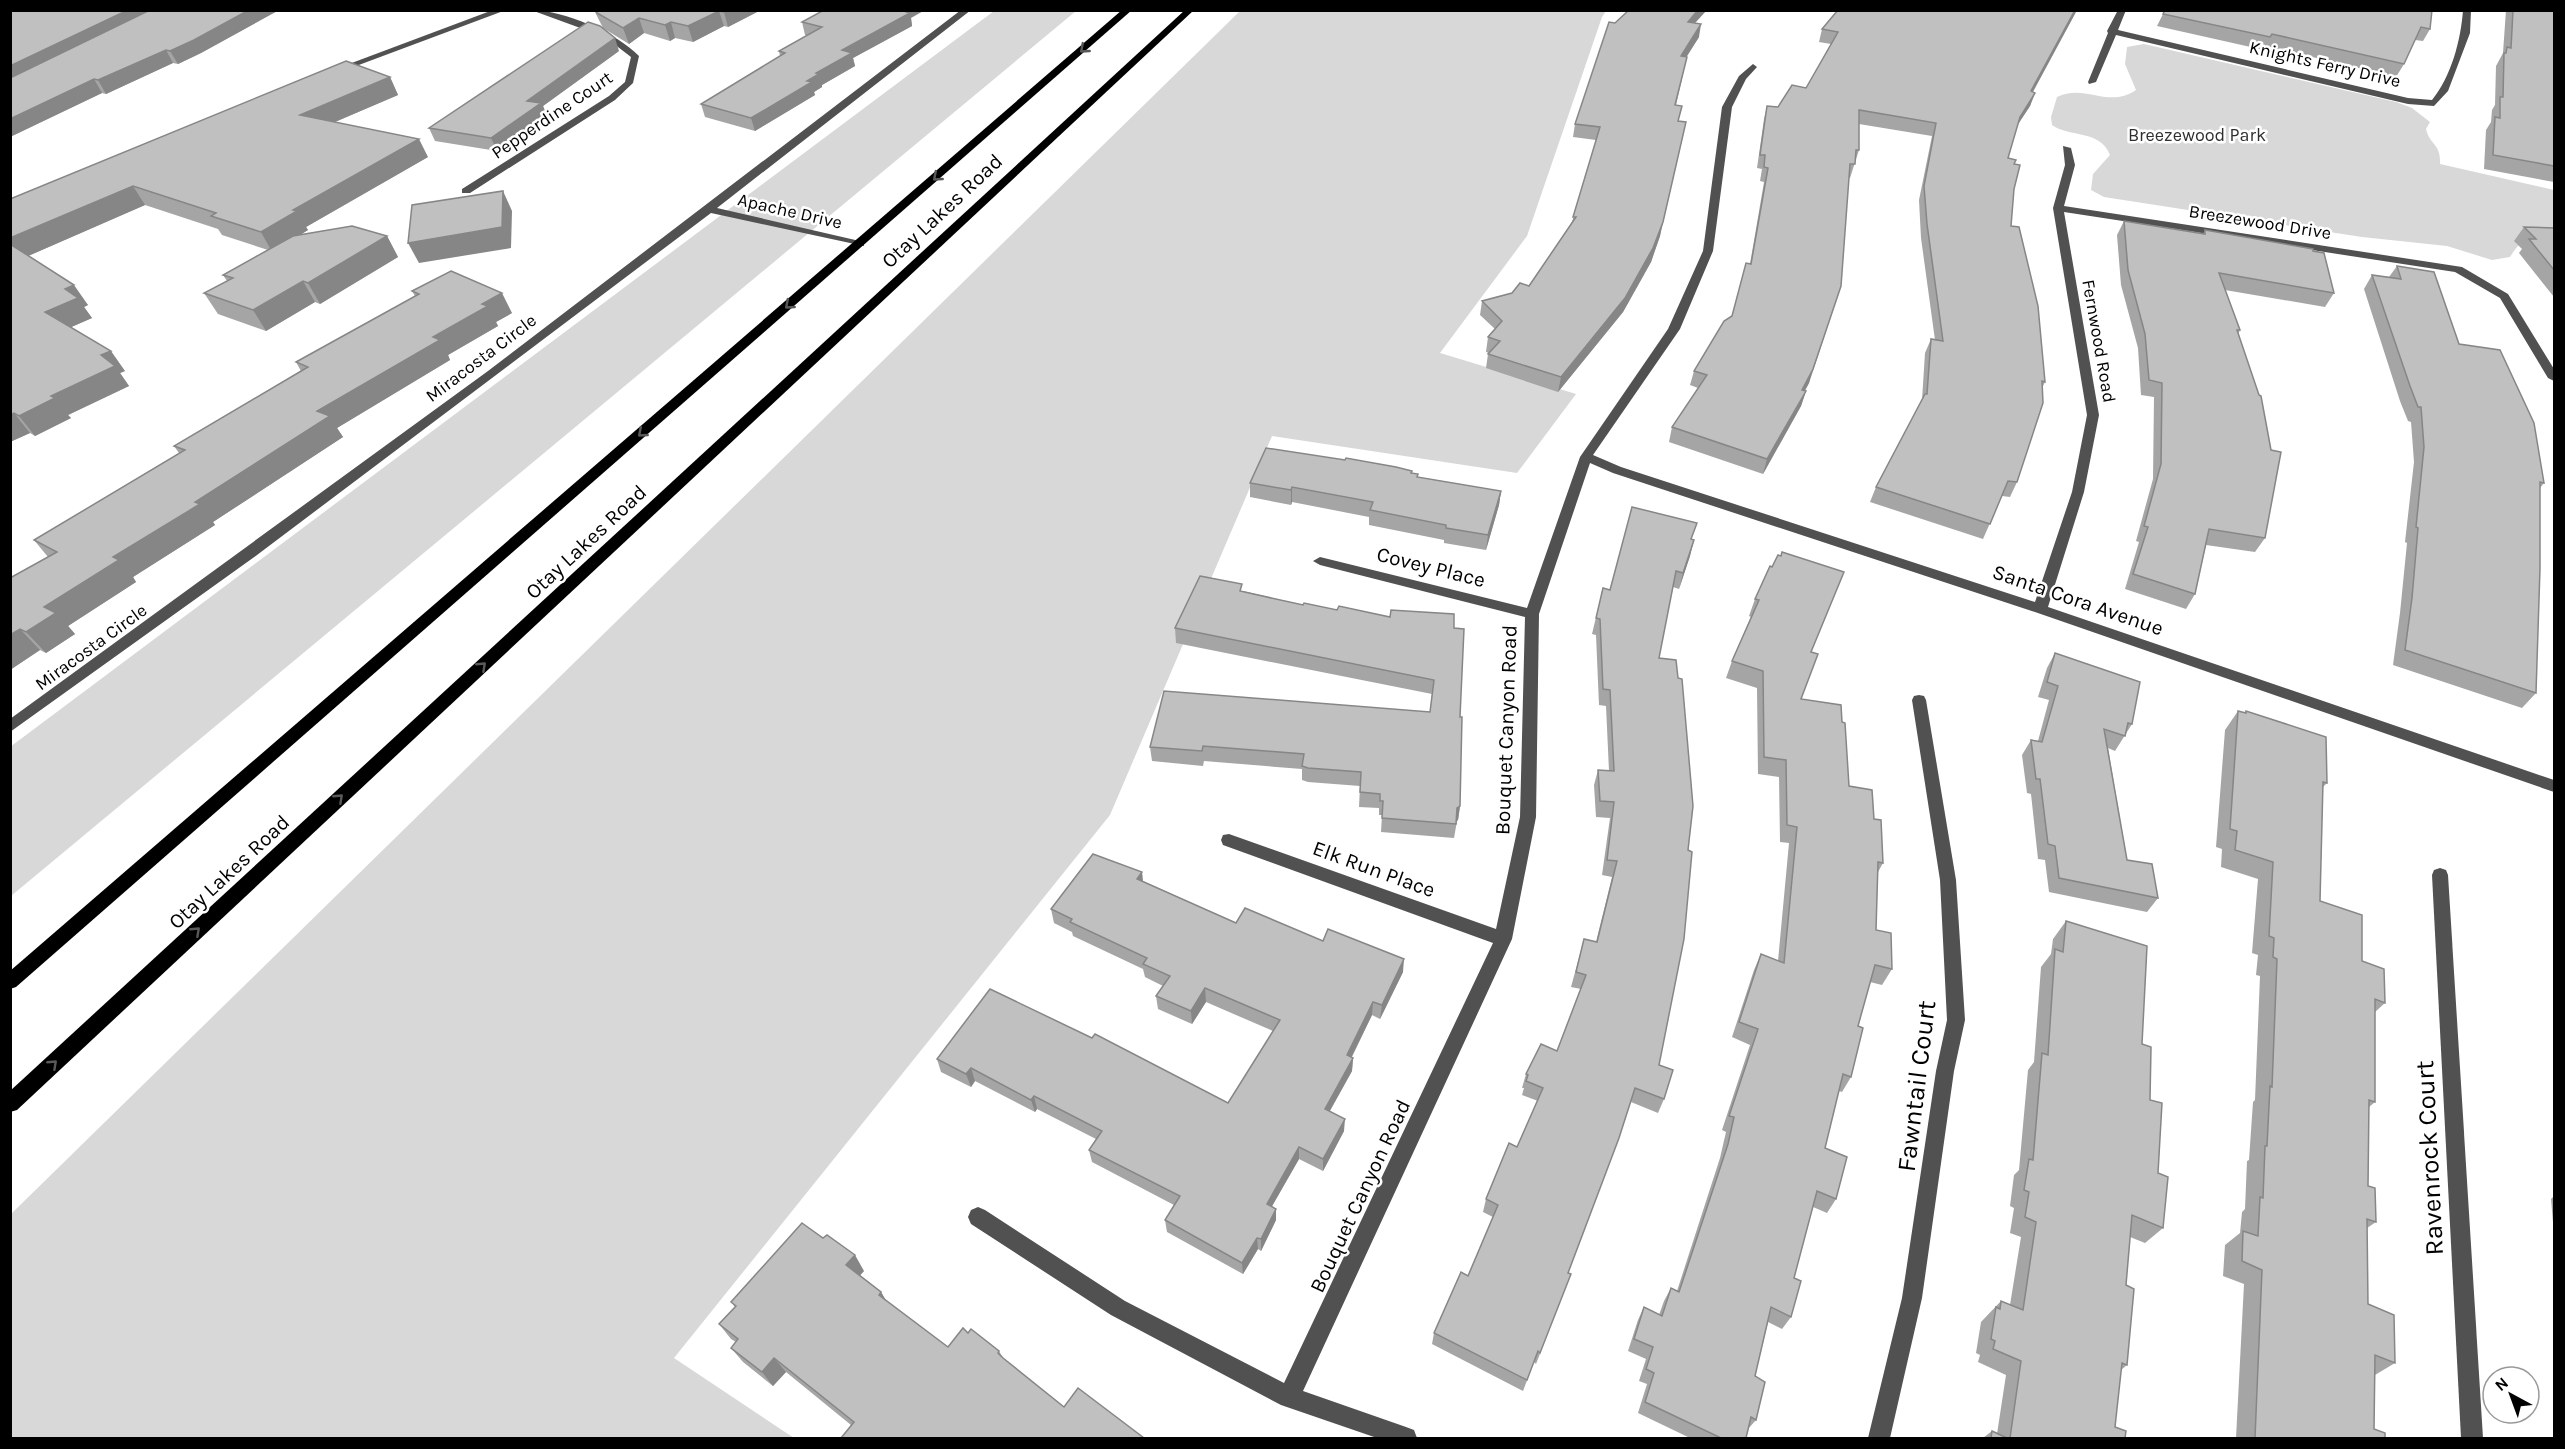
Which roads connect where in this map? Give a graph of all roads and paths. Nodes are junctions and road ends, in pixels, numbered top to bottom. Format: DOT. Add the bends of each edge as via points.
graph roads {
  1 [pos="502,10"];
  2 [pos="535,10"];
  3 [pos="967,10"];
  4 [pos="1128,10"];
  5 [pos="1190,10"];
  6 [pos="2122,10"];
  7 [pos="2467,10"];
  8 [pos="2111,31"];
  9 [pos="1753,67"];
  10 [pos="327,74"];
  11 [pos="2092,82"];
  12 [pos="2066,148"];
  13 [pos="466,191"];
  14 [pos="2058,208"];
  15 [pos="712,210"];
  16 [pos="860,244"];
  17 [pos="2554,378"];
  18 [pos="1586,457"];
  19 [pos="1320,561"];
  20 [pos="2040,609"];
  21 [pos="1532,614"];
  22 [pos="1919,700"];
  23 [pos="10,727"];
  24 [pos="2554,786"];
  25 [pos="1229,840"];
  26 [pos="2440,875"];
  27 [pos="1503,939"];
  28 [pos="10,982"];
  29 [pos="10,1104"];
  30 [pos="978,1217"];
  31 [pos="1289,1397"];
  32 [pos="1406,1438"];
  33 [pos="1879,1438"];
  34 [pos="2472,1438"];
  1 -- 10 [label="street"];
  2 -- 13 [label="street, Pepperdine Court" via="608,35 635,56 629,83 612,98"];
  3 -- 15 [label="street, Miracosta Circle"];
  4 -- 16 [label="main road, Otay Lakes Road, one-way"];
  29 -- 5 [label="main road, Otay Lakes Road, one-way"];
  6 -- 8 [label="street"];
  7 -- 8 [label="street, Knights Ferry Drive" via="2466,33 2444,91 2434,103 2408,101"];
  8 -- 11 [label="street"];
  9 -- 18 [label="street, Bouquet Canyon Road" via="1742,78 1727,106 1708,251 1674,329"];
  12 -- 14 [label="street, Fernwood Road" via="2070,165"];
  14 -- 17 [label="street, Breezewood Drive" via="2458,268 2504,296"];
  14 -- 20 [label="street, Fernwood Road" via="2093,415 2078,492"];
  15 -- 16 [label="street, Apache Drive"];
  15 -- 23 [label="street, Miracosta Circle"];
  16 -- 28 [label="main road, Otay Lakes Road, one-way"];
  18 -- 20 [label="street, Santa Cora Avenue"];
  18 -- 21 [label="street, Bouquet Canyon Road"];
  19 -- 21 [label="street, Covey Place"];
  20 -- 24 [label="street, Santa Cora Avenue"];
  21 -- 27 [label="street, Bouquet Canyon Road" via="1528,817"];
  22 -- 33 [label="street, Fawntail Court" via="1948,880 1956,1020 1912,1298"];
  25 -- 27 [label="street, Elk Run Place"];
  26 -- 34 [label="street, Ravenrock Court"];
  27 -- 31 [label="street, Bouquet Canyon Road"];
  30 -- 31 [label="street" via="1118,1308"];
  31 -- 32 [label="street"];
}
